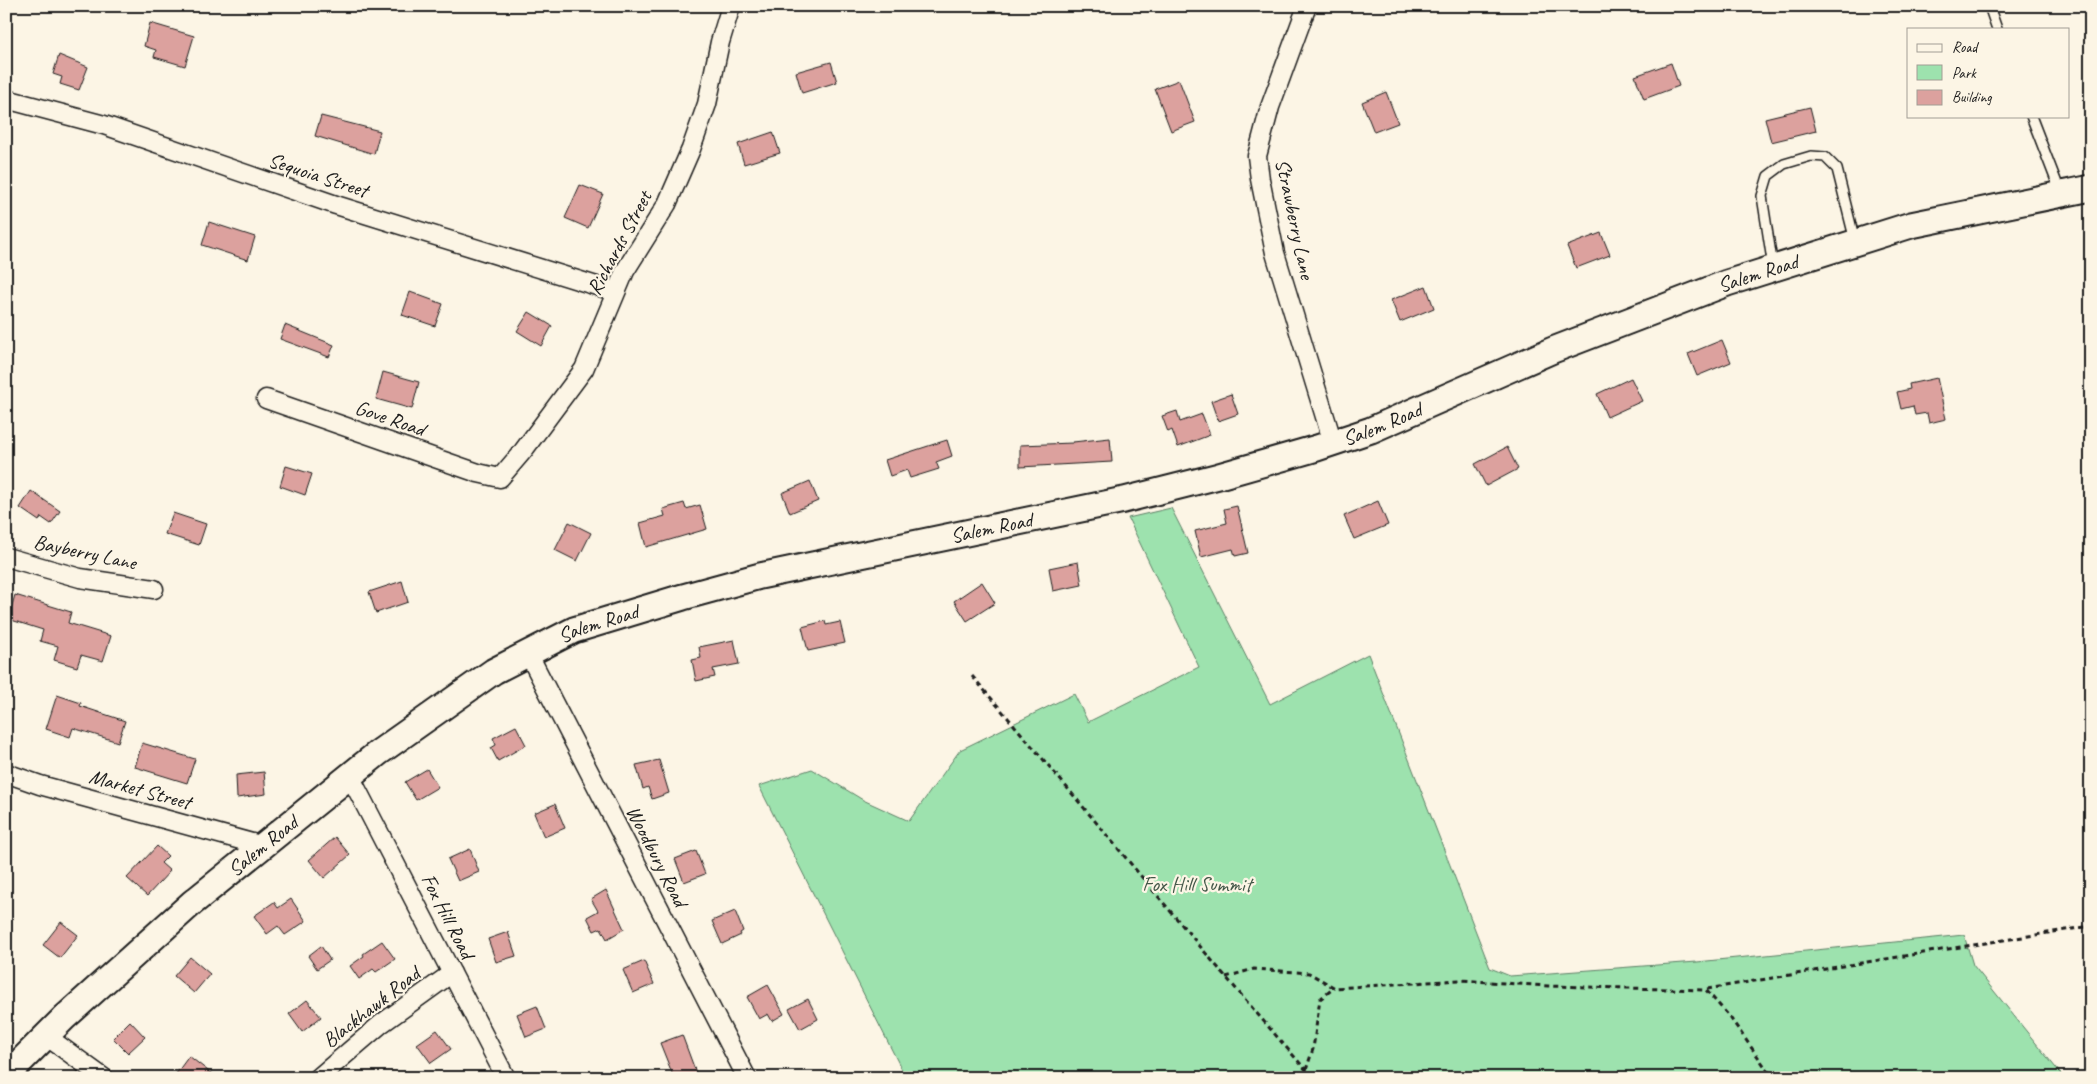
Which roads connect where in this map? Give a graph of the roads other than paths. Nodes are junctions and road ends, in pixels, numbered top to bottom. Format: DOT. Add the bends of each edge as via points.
graph roads {
  1 [pos="731,6"];
  2 [pos="1307,6"];
  3 [pos="1989,6"];
  4 [pos="1997,28"];
  5 [pos="6,99"];
  6 [pos="2032,118"];
  7 [pos="2091,188"];
  8 [pos="2061,194"];
  9 [pos="1855,242"];
  10 [pos="1773,268"];
  11 [pos="616,292"];
  12 [pos="266,399"];
  13 [pos="1334,443"];
  14 [pos="500,478"];
  15 [pos="6,557"];
  16 [pos="154,589"];
  17 [pos="528,653"];
  18 [pos="6,774"];
  19 [pos="350,776"];
  20 [pos="263,846"];
  21 [pos="452,973"];
  22 [pos="46,1036"];
  23 [pos="6,1076"];
  24 [pos="104,1078"];
  25 [pos="318,1078"];
  26 [pos="506,1078"];
  27 [pos="747,1078"];
  1 -- 11 [label="street, Richards Street" via="707,104 691,149 666,204 625,271"];
  2 -- 13 [label="street, Strawberry Lane" via="1270,107 1258,156 1275,253"];
  3 -- 4 [label="lane"];
  5 -- 11 [label="street, Sequoia Street" via="104,125 336,205"];
  6 -- 8 [label="lane"];
  7 -- 8 [label="main road, Salem Road"];
  8 -- 9 [label="main road, Salem Road" via="1916,224"];
  9 -- 10 [label="main road, Salem Road"];
  9 -- 10 [label="lane" via="1837,169 1825,157 1811,156 1784,164 1768,176 1762,196"];
  10 -- 13 [label="main road, Salem Road" via="1562,346 1371,430"];
  11 -- 14 [label="street, Richards Street" via="584,369"];
  12 -- 14 [label="street, Gove Road"];
  13 -- 17 [label="main road, Salem Road" via="1124,500 760,576 574,630"];
  15 -- 16 [label="street, Bayberry Lane" via="80,578"];
  17 -- 19 [label="main road, Salem Road" via="494,671"];
  17 -- 27 [label="street, Woodbury Road"];
  18 -- 20 [label="street, Market Street"];
  19 -- 20 [label="main road, Salem Road"];
  19 -- 21 [label="street, Fox Hill Road"];
  20 -- 22 [label="main road, Salem Road" via="192,903"];
  21 -- 25 [label="street, Blackhawk Road" via="381,1024"];
  21 -- 26 [label="street, Fox Hill Road"];
  22 -- 23 [label="main road, Salem Road"];
  22 -- 24 [label="street"];
}
